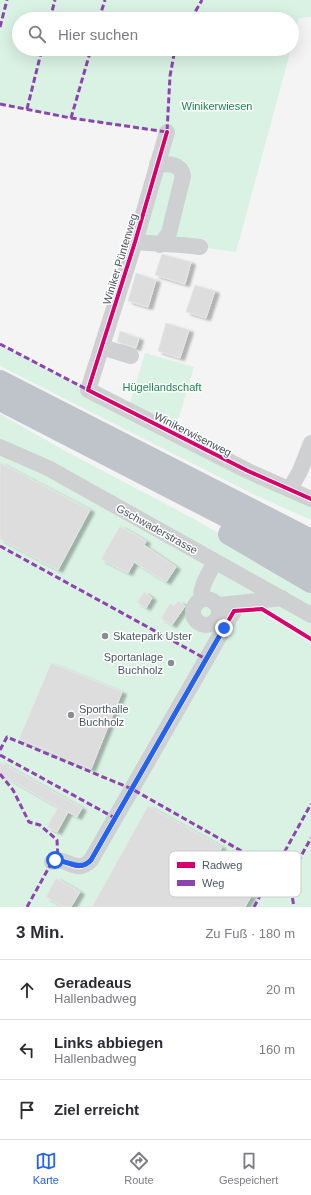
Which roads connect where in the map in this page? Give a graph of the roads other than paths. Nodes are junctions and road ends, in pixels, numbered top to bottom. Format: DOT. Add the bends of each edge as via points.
graph roads {
  1 [pos="167,132"];
  2 [pos="157,164"];
  3 [pos="135,242"];
  4 [pos="160,244"];
  5 [pos="200,247"];
  6 [pos="102,347"];
  7 [pos="131,356"];
  8 [pos="0,381"];
  9 [pos="88,390"];
  10 [pos="0,400"];
  11 [pos="311,443"];
  12 [pos="0,447"];
  13 [pos="96,451"];
  14 [pos="171,468"];
  15 [pos="290,490"];
  16 [pos="311,499"];
  17 [pos="311,527"];
  18 [pos="311,540"];
  19 [pos="311,560"];
  20 [pos="216,562"];
  21 [pos="311,582"];
  22 [pos="282,598"];
  23 [pos="201,600"];
  24 [pos="224,615"];
  25 [pos="311,615"];
  26 [pos="52,862"];
  1 -- 2 [label="street, Winiker Püntenweg"];
  2 -- 3 [label="street, Winiker Püntenweg"];
  2 -- 4 [label="street" via="177,166 183,176 169,232"];
  3 -- 4 [label="street"];
  3 -- 6 [label="street, Winiker Püntenweg"];
  4 -- 5 [label="street"];
  6 -- 7 [label="street"];
  6 -- 9 [label="street, Winiker Püntenweg"];
  8 -- 14 [label="highway"];
  9 -- 15 [label="street, Winikerwisenweg"];
  10 -- 13 [label="highway"];
  11 -- 15 [label="street"];
  12 -- 20 [label="street, Gschwaderstrasse" via="48,468"];
  13 -- 19 [label="highway"];
  13 -- 21 [label="highway" via="107,466"];
  14 -- 17 [label="highway" via="201,477"];
  14 -- 18 [label="highway"];
  15 -- 16 [label="street, Winikerwisenweg"];
  20 -- 22 [label="street, Gschwaderstrasse"];
  20 -- 23 [label="street" via="204,583"];
  22 -- 24 [label="street"];
  22 -- 25 [label="street, Gschwaderstrasse"];
  23 -- 24 [label="street" via="210,600"];
  23 -- 24 [label="street" via="193,610 198,622 206,625"];
  24 -- 26 [label="street" via="91,860 80,867 58,860"];
}
